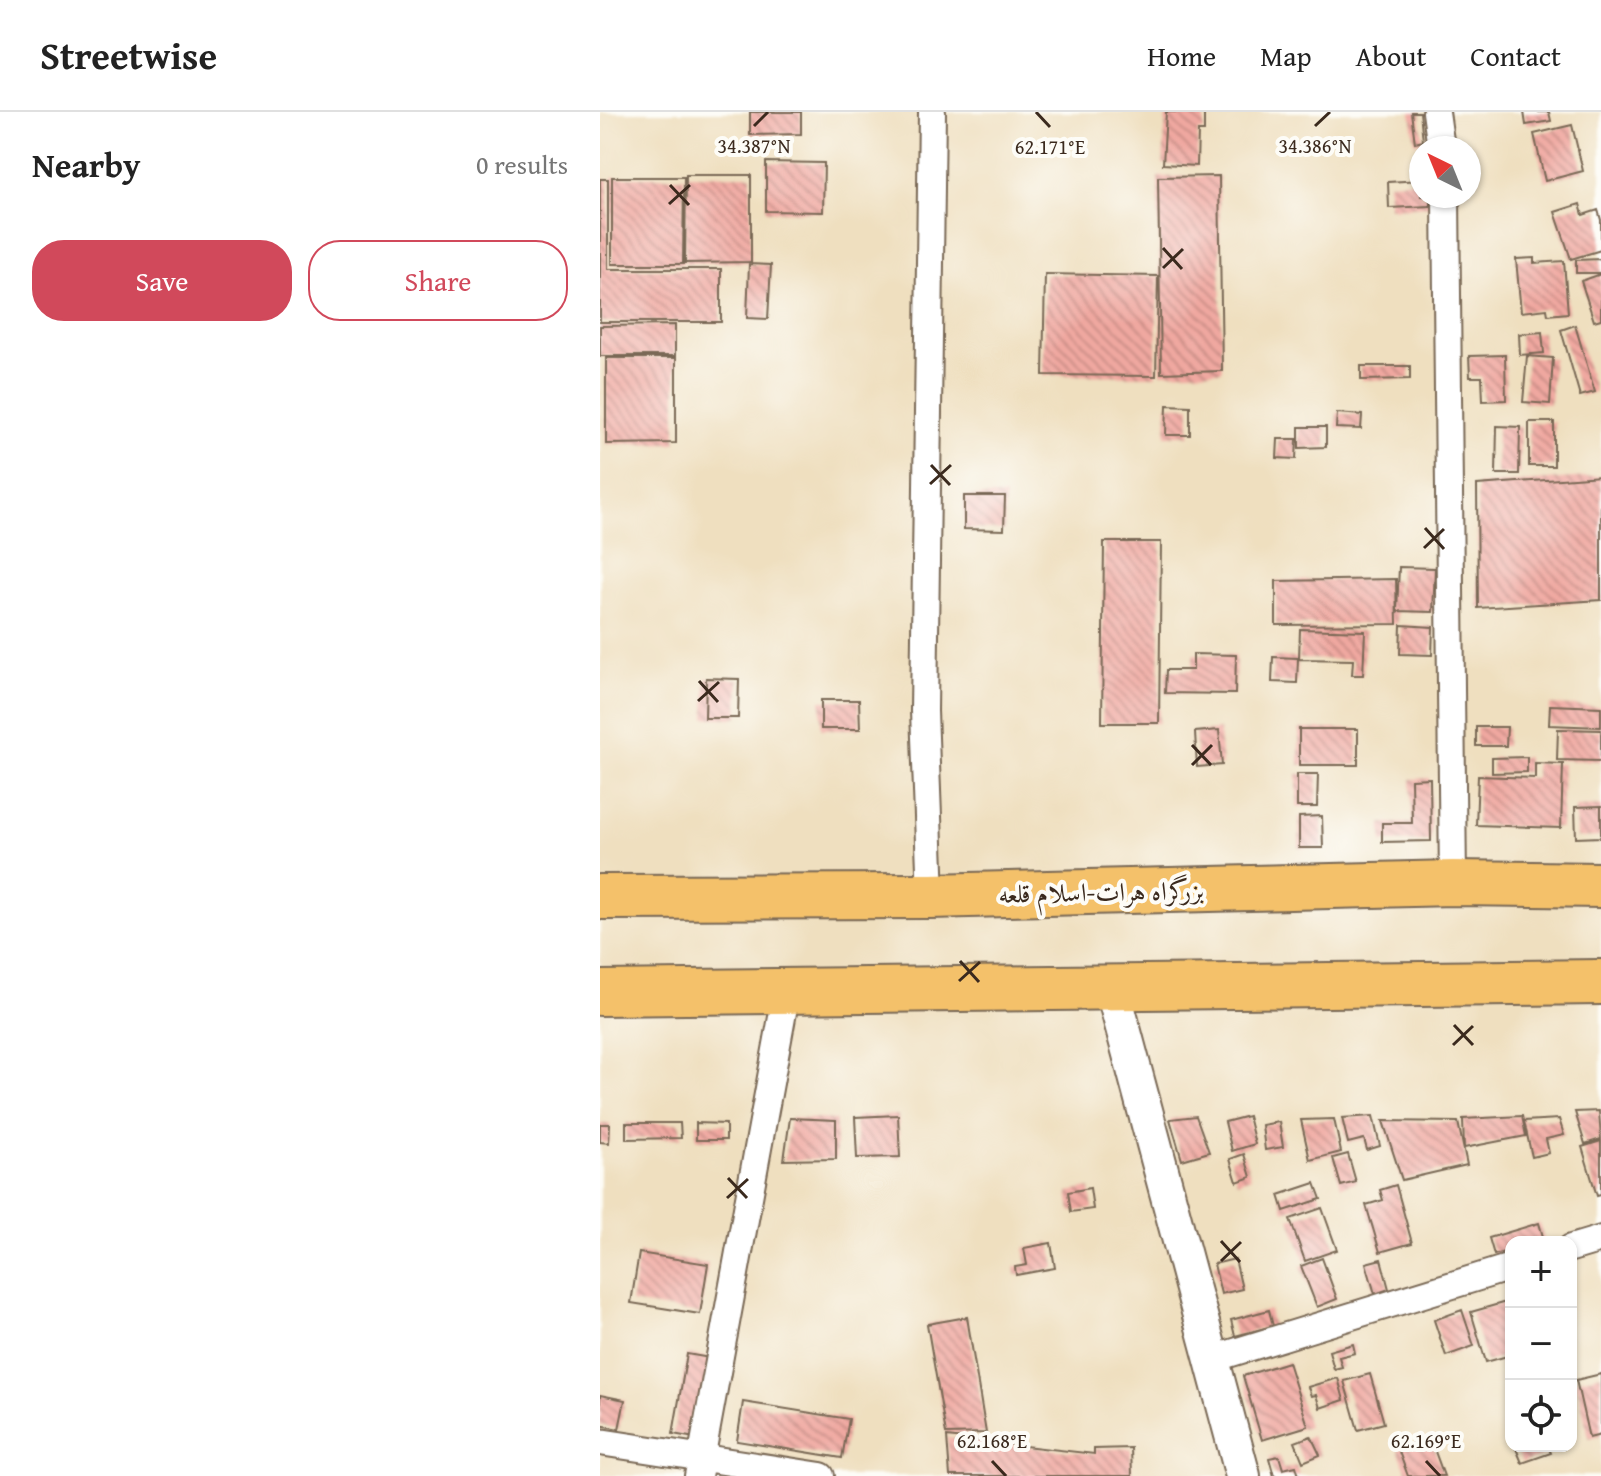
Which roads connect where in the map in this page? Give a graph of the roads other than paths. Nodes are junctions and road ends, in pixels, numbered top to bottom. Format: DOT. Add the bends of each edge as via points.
graph roads {
  1 [pos="932,112"];
  2 [pos="1436,112"];
  3 [pos="1439,136"];
  4 [pos="1446,208"];
  5 [pos="1453,883"];
  6 [pos="1601,885"];
  7 [pos="931,896"];
  8 [pos="600,897"];
  9 [pos="1601,982"];
  10 [pos="1112,987"];
  11 [pos="787,990"];
  12 [pos="600,993"];
  13 [pos="1601,1239"];
  14 [pos="1577,1246"];
  15 [pos="1505,1269"];
  16 [pos="1212,1359"];
  17 [pos="600,1442"];
  18 [pos="700,1467"];
  19 [pos="821,1476"];
  20 [pos="1243,1476"];
  1 -- 7 [label="street" via="924,711"];
  2 -- 3 [label="street"];
  4 -- 5 [label="street"];
  5 -- 6 [label="highway, بزرگراه هرات-اسلام قلعه"];
  5 -- 7 [label="highway, بزرگراه هرات-اسلام قلعه"];
  7 -- 8 [label="highway, بزرگراه هرات-اسلام قلعه"];
  9 -- 10 [label="highway"];
  10 -- 11 [label="highway"];
  10 -- 16 [label="street"];
  11 -- 12 [label="highway"];
  11 -- 18 [label="street"];
  13 -- 14 [label="street"];
  15 -- 16 [label="street"];
  16 -- 20 [label="street"];
  17 -- 18 [label="street"];
  18 -- 19 [label="street"];
}
